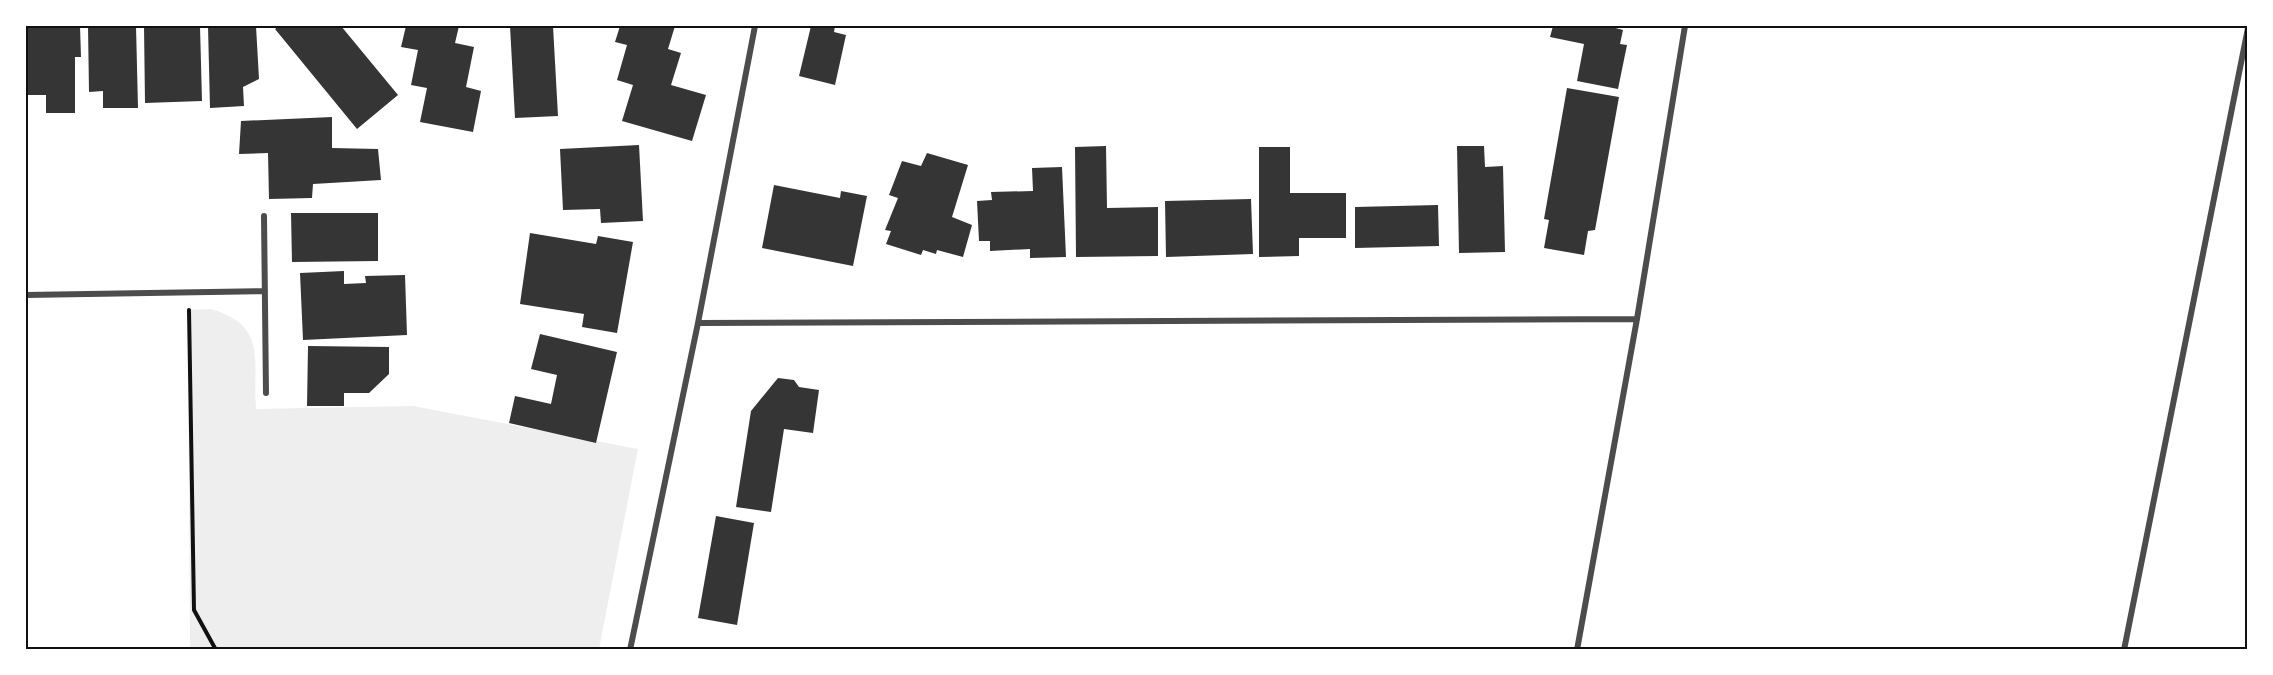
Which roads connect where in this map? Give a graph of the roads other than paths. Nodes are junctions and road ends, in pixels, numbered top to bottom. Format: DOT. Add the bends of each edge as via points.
graph roads {
  1 [pos="755,26"];
  2 [pos="1685,26"];
  3 [pos="2247,28"];
  4 [pos="264,216"];
  5 [pos="265,291"];
  6 [pos="26,295"];
  7 [pos="1637,319"];
  8 [pos="698,323"];
  9 [pos="267,393"];
  10 [pos="630,650"];
  11 [pos="1577,650"];
  12 [pos="2124,650"];
  1 -- 8 [label="street"];
  2 -- 7 [label="street"];
  3 -- 12 [label="street"];
  4 -- 5 [label="street"];
  5 -- 6 [label="street"];
  5 -- 9 [label="street"];
  7 -- 8 [label="street"];
  7 -- 11 [label="street"];
  8 -- 10 [label="street"];
}
